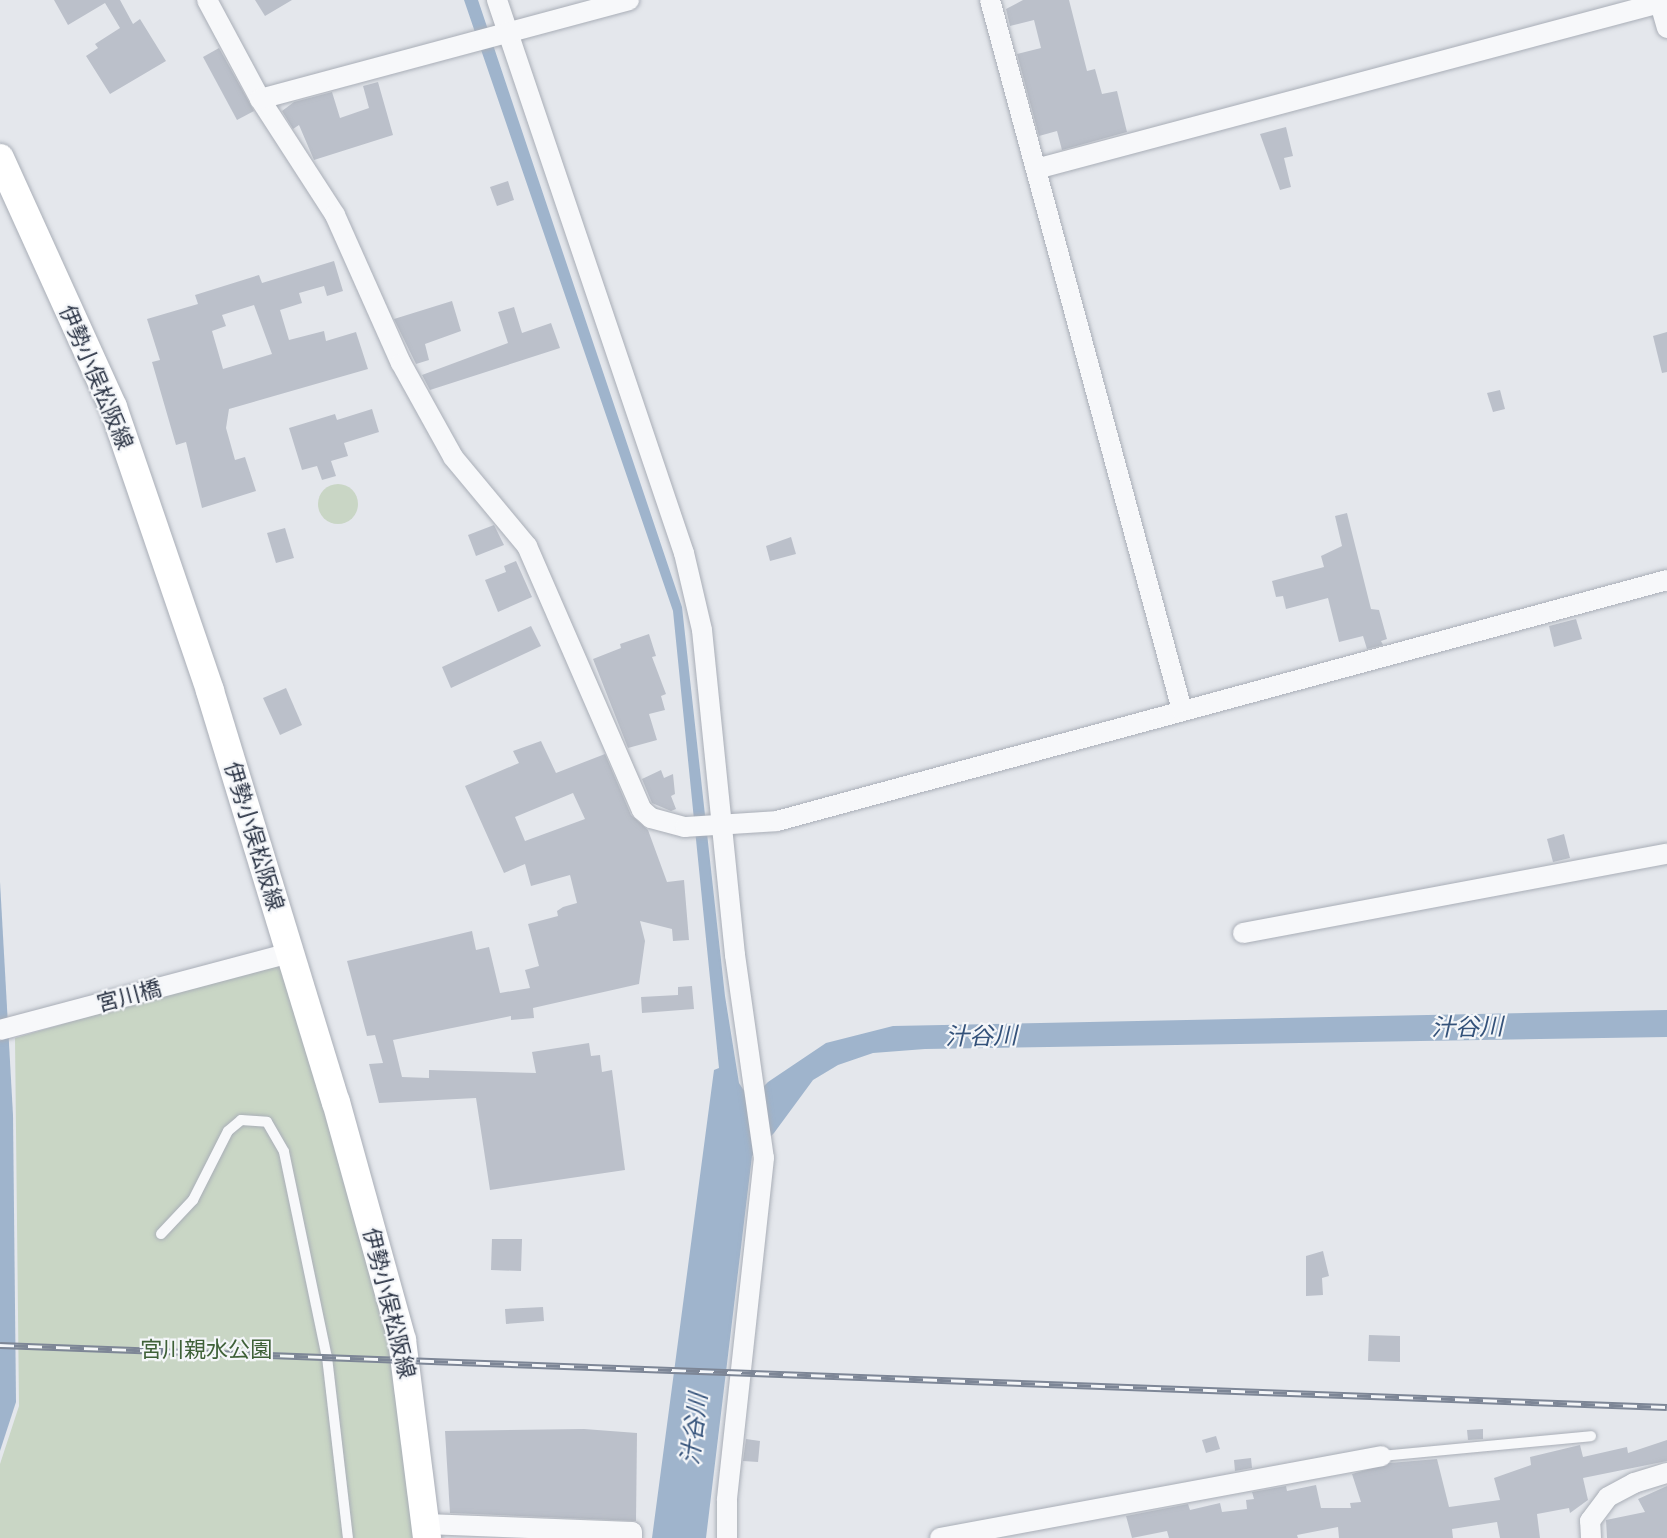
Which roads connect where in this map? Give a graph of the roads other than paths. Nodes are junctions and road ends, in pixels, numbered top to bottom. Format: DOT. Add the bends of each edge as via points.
graph roads {
  1 [pos="207,0"];
  2 [pos="497,0"];
  3 [pos="629,0"];
  4 [pos="990,0"];
  5 [pos="1662,1"];
  6 [pos="1667,28"];
  7 [pos="503,34"];
  8 [pos="260,99"];
  9 [pos="0,158"];
  10 [pos="1036,169"];
  11 [pos="1667,580"];
  12 [pos="1182,710"];
  13 [pos="721,823"];
  14 [pos="1667,854"];
  15 [pos="1243,933"];
  16 [pos="289,953"];
  17 [pos="0,1030"];
  18 [pos="161,1234"];
  19 [pos="1591,1436"];
  20 [pos="1381,1456"];
  21 [pos="1667,1473"];
  22 [pos="427,1531"];
  23 [pos="348,1538"];
  24 [pos="632,1538"];
  25 [pos="727,1538"];
  26 [pos="940,1538"];
  27 [pos="1591,1538"];
  1 -- 8 [label="street"];
  2 -- 7 [label="street"];
  3 -- 7 [label="street"];
  4 -- 10 [label="street"];
  5 -- 6 [label="street"];
  5 -- 10 [label="street"];
  7 -- 8 [label="street"];
  7 -- 13 [label="street" via="684,553 702,630"];
  8 -- 13 [label="street" via="335,215 401,363 453,457 527,546 642,810 651,818 685,828"];
  9 -- 16 [label="main road, 伊勢小俣松阪線" via="113,407 210,691"];
  10 -- 12 [label="street"];
  11 -- 12 [label="street"];
  12 -- 13 [label="street" via="777,821"];
  13 -- 25 [label="street" via="764,1158 727,1500"];
  14 -- 15 [label="street"];
  16 -- 17 [label="street, 宮川橋"];
  16 -- 22 [label="main road, 伊勢小俣松阪線" via="336,1102 402,1340"];
  18 -- 23 [label="lane" via="193,1200 228,1131 241,1120 267,1122 284,1152 327,1357"];
  19 -- 20 [label="lane"];
  20 -- 26 [label="street"];
  21 -- 27 [label="street" via="1634,1483 1608,1497 1590,1521"];
  22 -- 24 [label="street" via="632,1532"];
}
